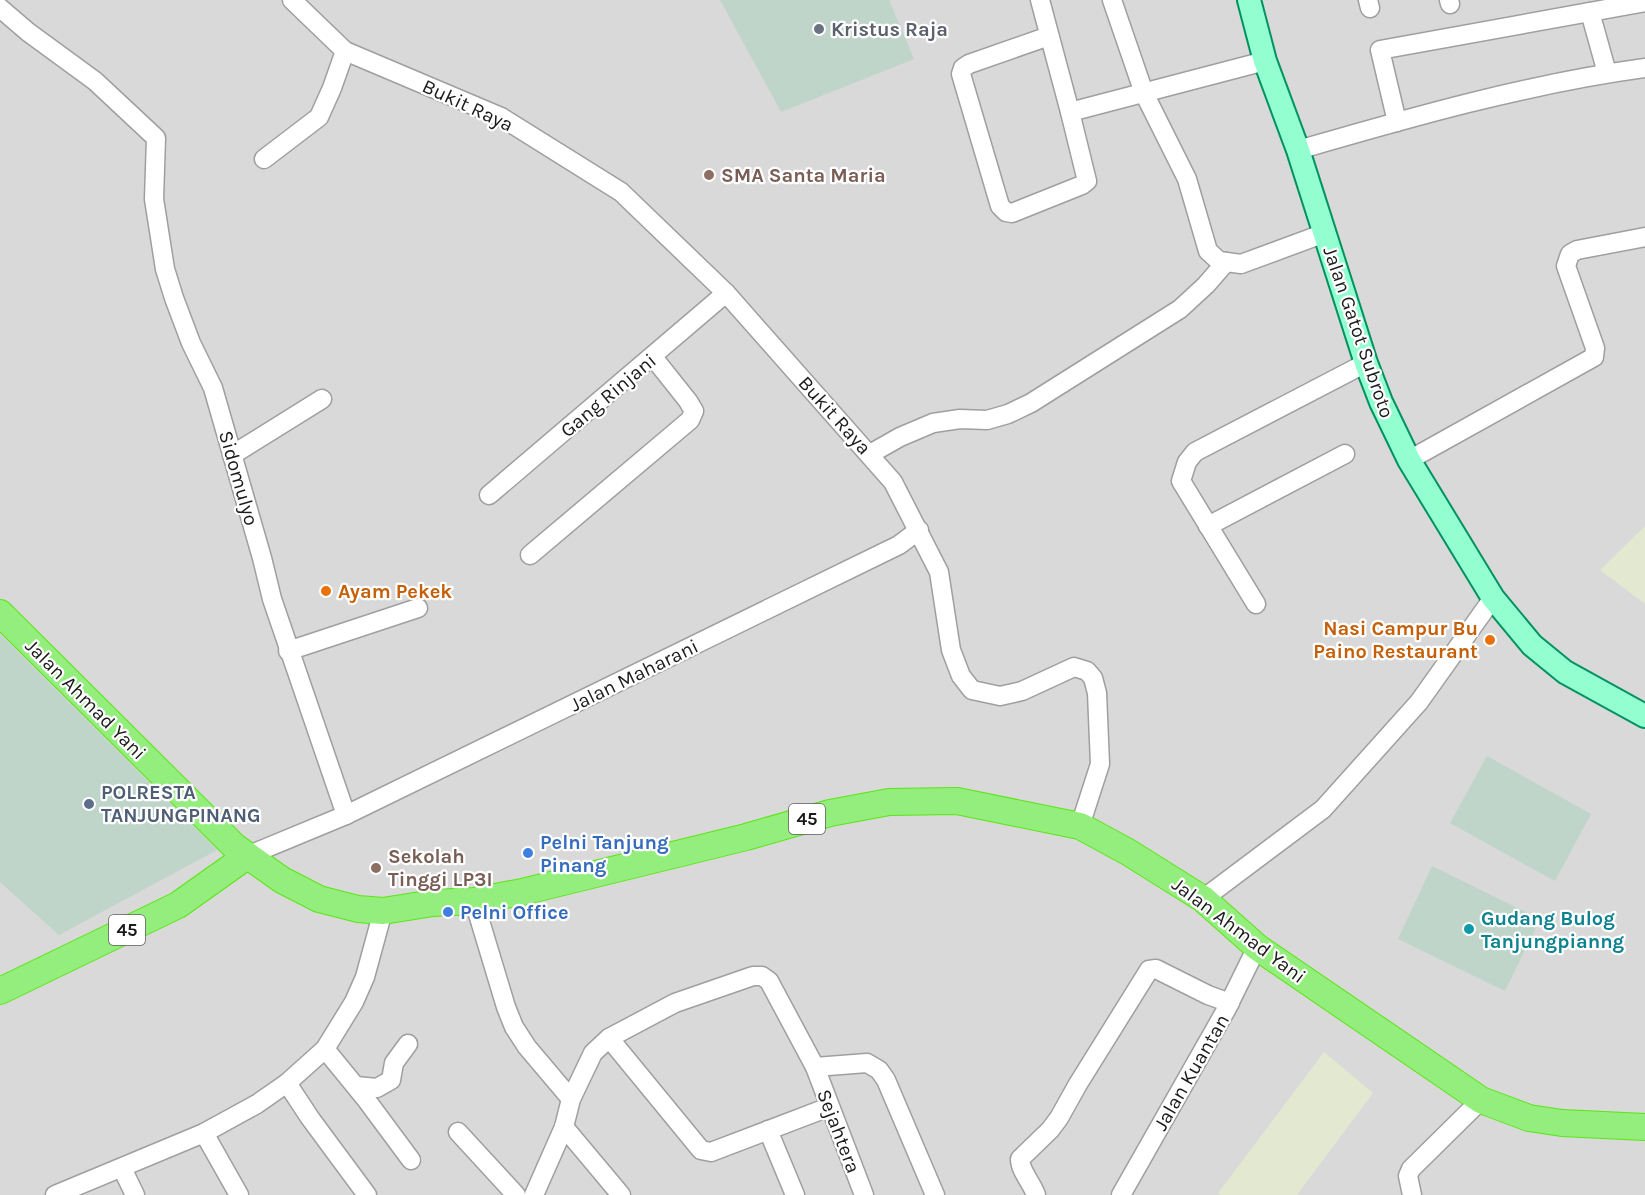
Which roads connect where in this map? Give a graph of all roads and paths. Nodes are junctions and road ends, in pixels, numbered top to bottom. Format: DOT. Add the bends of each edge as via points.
graph roads {
  1 [pos="292,0"];
  2 [pos="1040,0"];
  3 [pos="1112,0"];
  4 [pos="1249,0"];
  5 [pos="1645,2"];
  6 [pos="0,8"];
  7 [pos="1590,12"];
  8 [pos="1049,36"];
  9 [pos="345,51"];
  10 [pos="1265,61"];
  11 [pos="1645,68"];
  12 [pos="1607,73"];
  13 [pos="1144,93"];
  14 [pos="1070,112"];
  15 [pos="1397,122"];
  16 [pos="1298,150"];
  17 [pos="264,159"];
  18 [pos="1325,233"];
  19 [pos="1645,237"];
  20 [pos="1226,262"];
  21 [pos="726,293"];
  22 [pos="653,357"];
  23 [pos="1366,363"];
  24 [pos="322,399"];
  25 [pos="232,454"];
  26 [pos="870,454"];
  27 [pos="1345,454"];
  28 [pos="1409,460"];
  29 [pos="489,495"];
  30 [pos="1208,526"];
  31 [pos="919,530"];
  32 [pos="530,555"];
  33 [pos="1493,598"];
  34 [pos="1257,604"];
  35 [pos="418,608"];
  36 [pos="0,613"];
  37 [pos="288,651"];
  38 [pos="1645,716"];
  39 [pos="346,815"];
  40 [pos="1080,826"];
  41 [pos="247,856"];
  42 [pos="1203,899"];
  43 [pos="474,901"];
  44 [pos="383,911"];
  45 [pos="1257,947"];
  46 [pos="0,991"];
  47 [pos="1230,1003"];
  48 [pos="609,1038"];
  49 [pos="408,1044"];
  50 [pos="325,1050"];
  51 [pos="815,1067"];
  52 [pos="287,1083"];
  53 [pos="356,1086"];
  54 [pos="571,1099"];
  55 [pos="1481,1100"];
  56 [pos="829,1107"];
  57 [pos="564,1127"];
  58 [pos="1645,1127"];
  59 [pos="768,1130"];
  60 [pos="458,1132"];
  61 [pos="204,1133"];
  62 [pos="411,1160"];
  63 [pos="122,1168"];
  64 [pos="55,1195"];
  65 [pos="135,1195"];
  66 [pos="239,1195"];
  67 [pos="367,1195"];
  68 [pos="516,1195"];
  69 [pos="534,1195"];
  70 [pos="621,1195"];
  71 [pos="795,1195"];
  72 [pos="864,1195"];
  73 [pos="935,1195"];
  74 [pos="1036,1195"];
  75 [pos="1121,1195"];
  76 [pos="1412,1195"];
  1 -- 9 [label="street"];
  2 -- 8 [label="street"];
  3 -- 13 [label="street"];
  4 -- 10 [label="main road, Jalan Gatot Subroto"];
  5 -- 7 [label="street"];
  6 -- 25 [label="street, Sidomulyo" via="95,81 156,138 154,199 165,269 191,343 213,388"];
  7 -- 12 [label="street"];
  7 -- 15 [label="street" via="1380,50"];
  8 -- 14 [label="street"];
  8 -- 14 [label="street" via="969,64 961,74 1005,212 1012,213 1087,181"];
  9 -- 17 [label="street" via="319,117"];
  9 -- 21 [label="street, Bukit Raya" via="501,117 621,192"];
  10 -- 13 [label="street"];
  10 -- 16 [label="main road, Jalan Gatot Subroto"];
  11 -- 12 [label="street"];
  12 -- 15 [label="street"];
  13 -- 14 [label="street"];
  13 -- 20 [label="street" via="1187,179 1208,251"];
  15 -- 16 [label="street"];
  16 -- 18 [label="main road, Jalan Gatot Subroto"];
  18 -- 20 [label="street" via="1241,264"];
  18 -- 23 [label="main road, Jalan Gatot Subroto"];
  19 -- 28 [label="street" via="1570,254 1566,266 1595,348 1594,357"];
  20 -- 26 [label="street" via="1180,309 1031,403 987,420 933,423"];
  21 -- 22 [label="street, Gang Rinjani"];
  21 -- 26 [label="street, Bukit Raya"];
  22 -- 29 [label="street, Gang Rinjani"];
  22 -- 32 [label="street" via="688,400 694,411 690,420"];
  23 -- 28 [label="main road, Jalan Gatot Subroto"];
  23 -- 30 [label="street" via="1195,452 1181,481"];
  24 -- 25 [label="street"];
  25 -- 37 [label="street, Sidomulyo"];
  26 -- 31 [label="street, Bukit Raya" via="893,482"];
  27 -- 30 [label="street"];
  28 -- 33 [label="main road, Jalan Gatot Subroto"];
  30 -- 34 [label="street"];
  31 -- 39 [label="street, Jalan Maharani" via="889,550"];
  31 -- 40 [label="street, Bukit Raya" via="939,572 951,650 961,676 972,690 1000,696 1022,691 1074,667 1087,671 1093,678 1100,764"];
  33 -- 38 [label="main road, Jalan Gatot Subroto" via="1532,645 1565,672"];
  33 -- 42 [label="street" via="1419,702 1323,808"];
  35 -- 37 [label="street"];
  36 -- 41 [label="highway, Jalan Ahmad Yani / 45" via="214,828"];
  37 -- 39 [label="street, Sidomulyo"];
  39 -- 41 [label="street, Jalan Maharani"];
  40 -- 42 [label="highway, Jalan Ahmad Yani / 45"];
  40 -- 43 [label="highway, Jalan Ahmad Yani / 45" via="957,801 889,802"];
  41 -- 44 [label="highway, Jalan Ahmad Yani / 45" via="318,899"];
  41 -- 46 [label="highway, 45" via="178,905"];
  42 -- 45 [label="highway, Jalan Ahmad Yani / 45"];
  43 -- 44 [label="highway, Jalan Ahmad Yani / 45"];
  43 -- 54 [label="street" via="514,1027"];
  44 -- 50 [label="street" via="365,977"];
  45 -- 47 [label="street, Jalan Kuantan"];
  45 -- 55 [label="highway, Jalan Ahmad Yani / 45"];
  47 -- 74 [label="street" via="1156,969 1149,970 1059,1118 1020,1159"];
  47 -- 75 [label="street, Jalan Kuantan"];
  48 -- 51 [label="street, Sejahtera" via="675,1003 762,976 769,981"];
  48 -- 54 [label="street" via="593,1053"];
  48 -- 59 [label="street" via="701,1150 711,1152"];
  49 -- 53 [label="street" via="394,1063 391,1080 377,1089"];
  50 -- 52 [label="street"];
  50 -- 53 [label="street"];
  51 -- 56 [label="street, Sejahtera"];
  51 -- 73 [label="street" via="867,1063 879,1070"];
  52 -- 61 [label="street"];
  52 -- 67 [label="street"];
  53 -- 62 [label="street"];
  54 -- 57 [label="street"];
  55 -- 58 [label="highway, Jalan Ahmad Yani / 45" via="1529,1118"];
  55 -- 76 [label="street" via="1411,1169 1408,1176"];
  56 -- 59 [label="street"];
  56 -- 72 [label="street, Sejahtera"];
  57 -- 69 [label="street"];
  57 -- 70 [label="street"];
  59 -- 71 [label="street"];
  60 -- 68 [label="street"];
  61 -- 63 [label="street"];
  61 -- 66 [label="street"];
  63 -- 64 [label="street"];
  63 -- 65 [label="street"];
}
